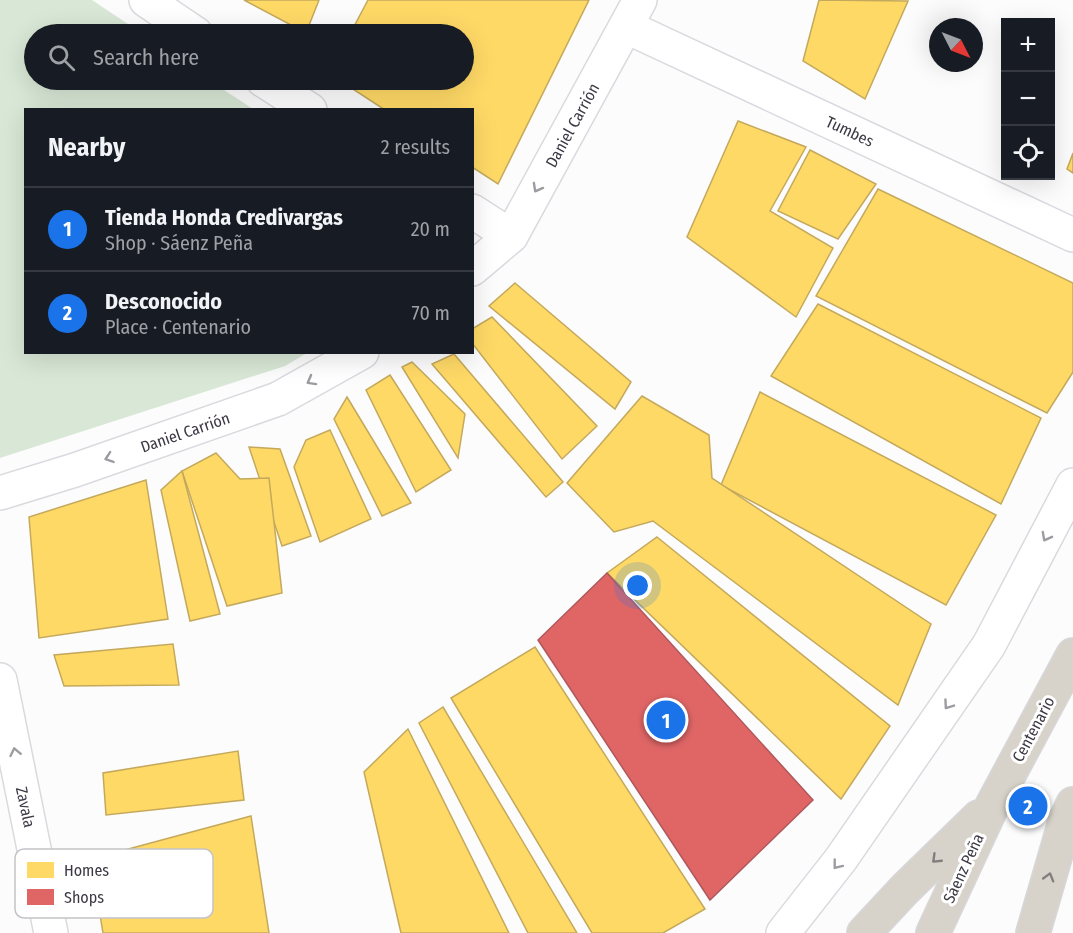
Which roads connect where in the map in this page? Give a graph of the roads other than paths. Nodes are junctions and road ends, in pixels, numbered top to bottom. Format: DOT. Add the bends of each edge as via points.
graph roads {
  1 [pos="146,0"];
  2 [pos="633,13"];
  3 [pos="181,24"];
  4 [pos="279,90"];
  5 [pos="307,108"];
  6 [pos="474,212"];
  7 [pos="1073,235"];
  8 [pos="511,236"];
  9 [pos="474,267"];
  10 [pos="358,354"];
  11 [pos="1073,485"];
  12 [pos="0,493"];
  13 [pos="1073,655"];
  14 [pos="0,680"];
  15 [pos="993,804"];
  16 [pos="1073,804"];
  17 [pos="34,849"];
  18 [pos="48,918"];
  19 [pos="51,933"];
  20 [pos="783,933"];
  21 [pos="864,933"];
  22 [pos="933,933"];
  23 [pos="1033,933"];
  1 -- 3 [label="street"];
  2 -- 7 [label="street, Tumbes"];
  2 -- 8 [label="street, Daniel Carrión, one-way"];
  4 -- 5 [label="street"];
  6 -- 8 [label="street"];
  8 -- 9 [label="street, Daniel Carrión"];
  10 -- 12 [label="street, Daniel Carrión, one-way" via="278,399"];
  11 -- 20 [label="street, one-way" via="989,645 842,860"];
  13 -- 15 [label="highway, Centenario"];
  17 -- 14 [label="street, Zavala, one-way"];
  15 -- 21 [label="highway, one-way"];
  15 -- 22 [label="highway, Sáenz Peña"];
  23 -- 16 [label="highway, one-way" via="1065,819"];
  19 -- 18 [label="street, Zavala, one-way"];
}
